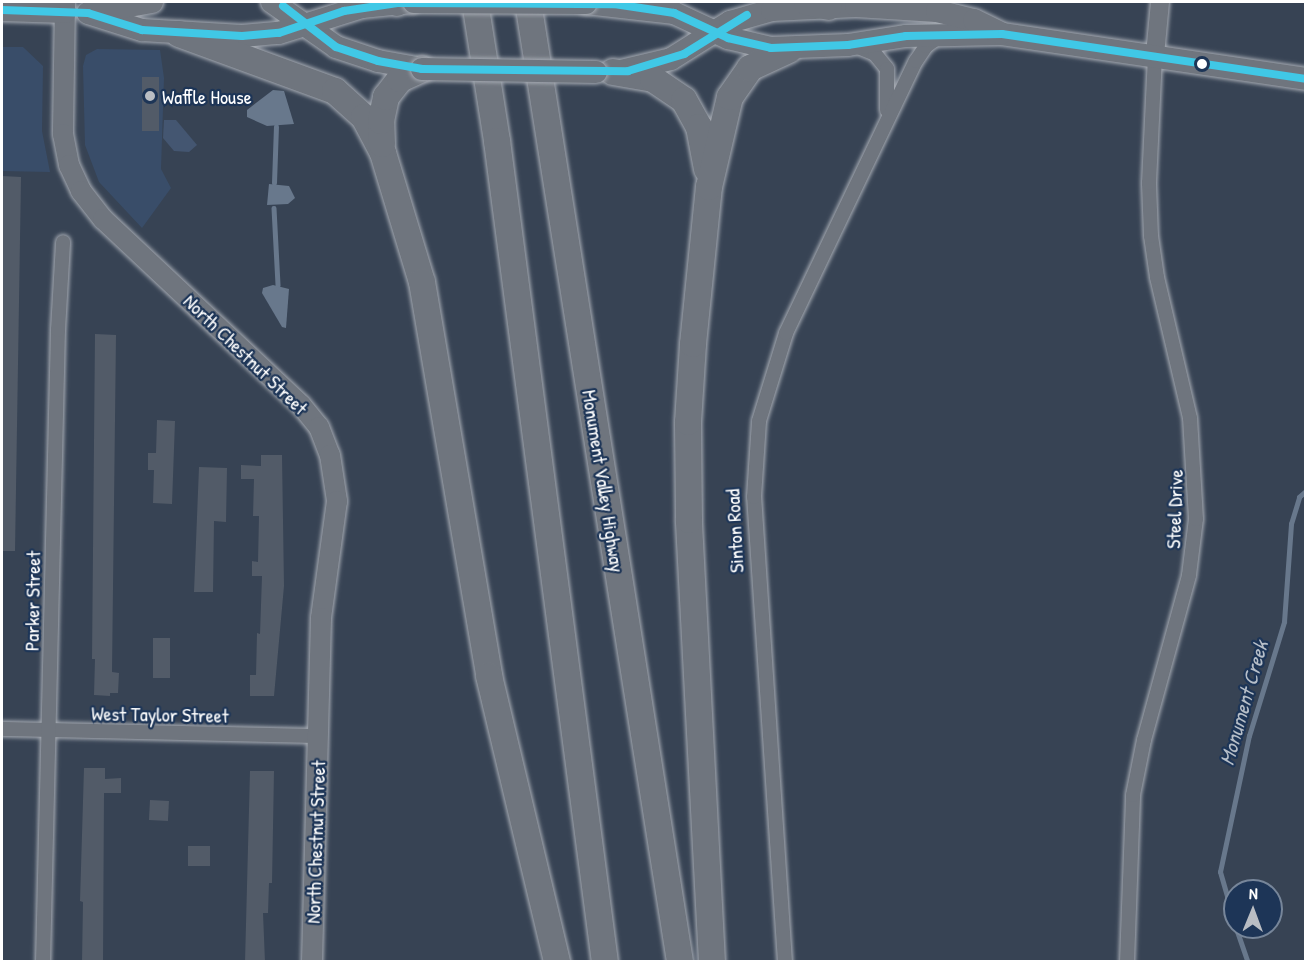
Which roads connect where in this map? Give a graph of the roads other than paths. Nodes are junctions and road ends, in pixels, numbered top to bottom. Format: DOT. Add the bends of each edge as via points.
graph roads {
  1 [pos="152,2"];
  2 [pos="272,2"];
  3 [pos="401,2"];
  4 [pos="475,2"];
  5 [pos="528,2"];
  6 [pos="588,2"];
  7 [pos="1160,2"];
  8 [pos="818,4"];
  9 [pos="859,4"];
  10 [pos="929,6"];
  11 [pos="65,7"];
  12 [pos="2,10"];
  13 [pos="88,13"];
  14 [pos="304,24"];
  15 [pos="716,32"];
  16 [pos="179,34"];
  17 [pos="1002,34"];
  18 [pos="943,35"];
  19 [pos="848,45"];
  20 [pos="789,50"];
  21 [pos="1155,55"];
  22 [pos="422,69"];
  23 [pos="604,72"];
  24 [pos="1305,79"];
  25 [pos="885,124"];
  26 [pos="383,153"];
  27 [pos="709,188"];
  28 [pos="63,242"];
  29 [pos="2,729"];
  30 [pos="49,730"];
  31 [pos="318,736"];
  32 [pos="43,962"];
  33 [pos="312,962"];
  34 [pos="557,962"];
  35 [pos="605,962"];
  36 [pos="680,962"];
  37 [pos="712,962"];
  38 [pos="785,962"];
  39 [pos="1127,962"];
  1 -- 13 [label="main road"];
  2 -- 14 [label="main road"];
  3 -- 6 [label="main road, bridge"];
  3 -- 14 [label="main road" via="344,11"];
  4 -- 35 [label="highway" via="497,141"];
  5 -- 36 [label="highway, Monument Valley Highway"];
  6 -- 15 [label="main road" via="667,11"];
  7 -- 21 [label="street"];
  8 -- 9 [label="main road"];
  8 -- 15 [label="main road" via="754,13"];
  9 -- 10 [label="main road"];
  10 -- 17 [label="main road" via="974,20"];
  11 -- 12 [label="main road"];
  11 -- 13 [label="main road"];
  11 -- 31 [label="main road, North Chestnut Street" via="63,134 69,165 81,190 103,219 291,394 316,422 326,442 338,501 323,597"];
  13 -- 16 [label="main road" via="135,28"];
  14 -- 16 [label="main road" via="263,35"];
  14 -- 22 [label="main road" via="350,52"];
  15 -- 20 [label="main road" via="745,44"];
  15 -- 23 [label="main road" via="670,59"];
  16 -- 26 [label="highway" via="335,91 364,117"];
  17 -- 18 [label="main road"];
  17 -- 21 [label="main road"];
  18 -- 19 [label="main road" via="899,36"];
  18 -- 25 [label="street, Sinton Road" via="923,49"];
  19 -- 20 [label="main road"];
  19 -- 25 [label="street, Sinton Road" via="873,52 887,69 890,92"];
  20 -- 27 [label="highway" via="756,63 736,86"];
  21 -- 24 [label="main road"];
  21 -- 39 [label="street, Steel Drive" via="1149,183 1151,236 1191,418 1196,519 1189,575 1133,795"];
  22 -- 23 [label="main road, bridge"];
  22 -- 26 [label="highway" via="400,79 386,98 381,121"];
  23 -- 27 [label="highway" via="662,83 684,100 702,136"];
  25 -- 38 [label="street, Sinton Road" via="777,355 763,402 754,458 754,514"];
  26 -- 34 [label="highway" via="422,282 489,676"];
  27 -- 37 [label="highway" via="688,430 690,552"];
  28 -- 30 [label="street, Parker Street"];
  29 -- 30 [label="street, West Taylor Street"];
  30 -- 31 [label="street, West Taylor Street"];
  30 -- 32 [label="street, Parker Street"];
  31 -- 33 [label="main road, North Chestnut Street"];
}
